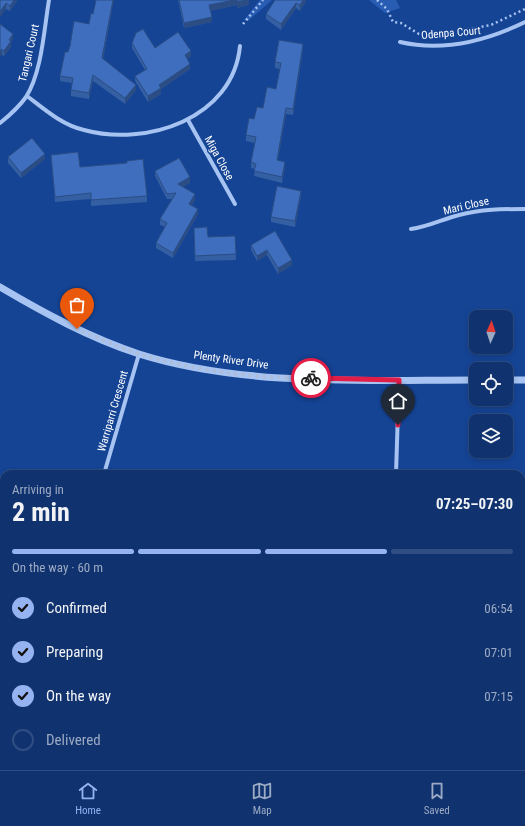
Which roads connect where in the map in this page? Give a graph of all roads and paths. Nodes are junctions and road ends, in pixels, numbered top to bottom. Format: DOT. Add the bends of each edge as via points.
graph roads {
  1 [pos="49,0"];
  2 [pos="263,0"];
  3 [pos="378,0"];
  4 [pos="525,9"];
  5 [pos="525,22"];
  6 [pos="243,24"];
  7 [pos="400,42"];
  8 [pos="240,46"];
  9 [pos="26,96"];
  10 [pos="188,120"];
  11 [pos="0,123"];
  12 [pos="235,204"];
  13 [pos="525,209"];
  14 [pos="411,229"];
  15 [pos="0,287"];
  16 [pos="140,354"];
  17 [pos="399,380"];
  18 [pos="469,380"];
  19 [pos="513,380"];
  20 [pos="525,380"];
  21 [pos="105,470"];
  22 [pos="396,470"];
  1 -- 9 [label="street, Tangari Court" via="36,73"];
  2 -- 6 [label="path"];
  3 -- 4 [label="path" via="393,22 401,23 419,34 491,25"];
  5 -- 7 [label="street, Odenpa Court" via="489,38 471,42 426,46"];
  8 -- 10 [label="street" via="236,71 228,83 205,108"];
  9 -- 10 [label="street" via="69,125 102,134 137,135 175,126"];
  9 -- 11 [label="street, Tangari Court"];
  10 -- 12 [label="street, Miga Close"];
  13 -- 14 [label="street, Mari Close" via="476,211"];
  15 -- 16 [label="street, Plenty River Drive" via="65,324"];
  16 -- 17 [label="street, Plenty River Drive" via="242,375"];
  16 -- 21 [label="street, Warriparri Crescent"];
  17 -- 18 [label="street, Plenty River Drive"];
  17 -- 22 [label="street"];
  19 -- 20 [label="street"];
}
